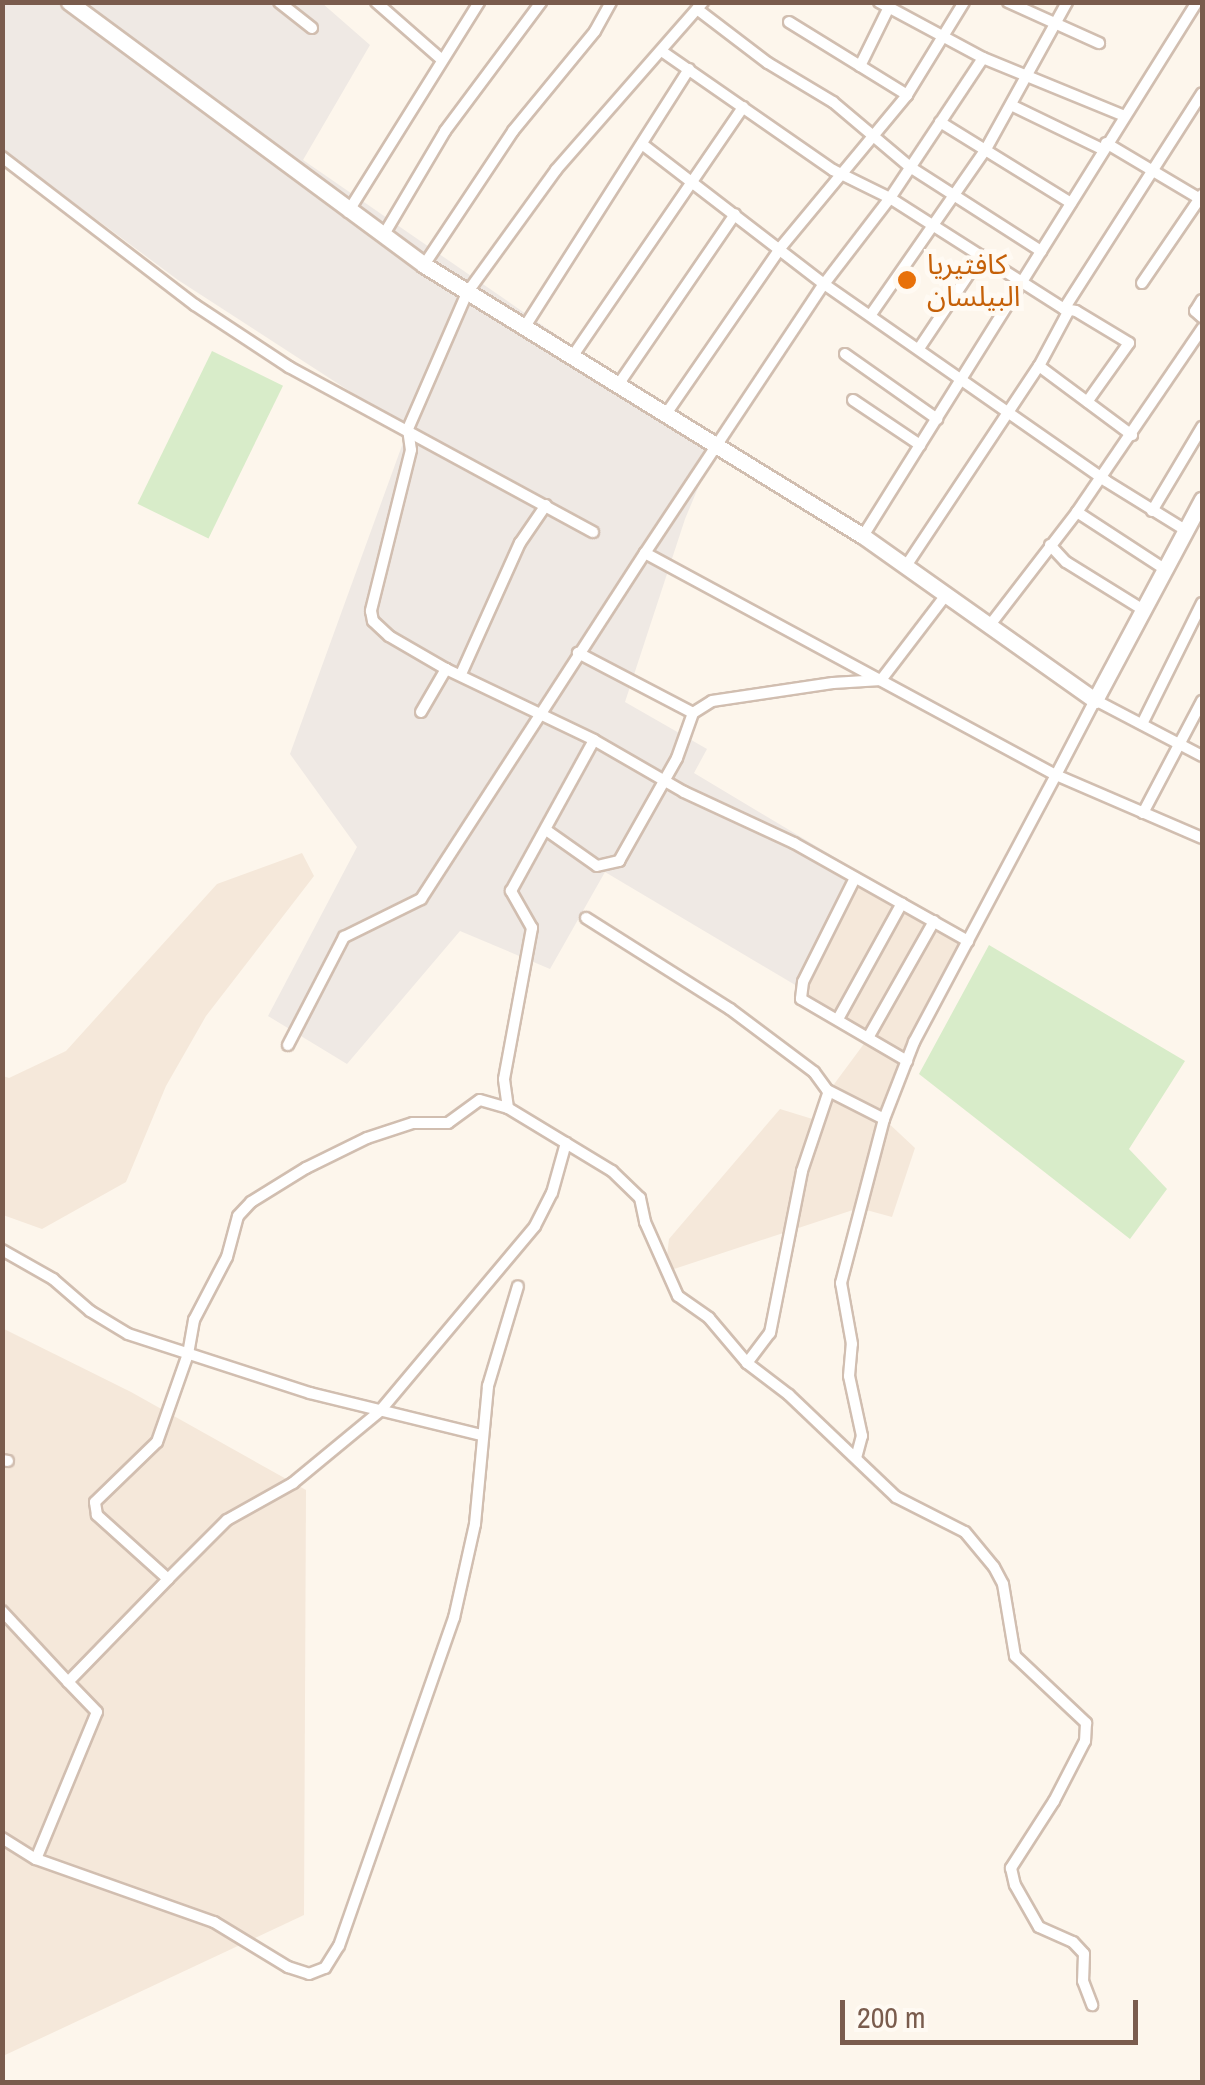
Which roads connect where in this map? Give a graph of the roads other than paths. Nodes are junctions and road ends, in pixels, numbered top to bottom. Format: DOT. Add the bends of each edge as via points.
graph roads {
  1 [pos="69,2"];
  2 [pos="279,2"];
  3 [pos="376,2"];
  4 [pos="541,2"];
  5 [pos="611,2"];
  6 [pos="964,2"];
  7 [pos="1008,2"];
  8 [pos="1067,2"];
  9 [pos="1197,2"];
  10 [pos="479,3"];
  11 [pos="701,4"];
  12 [pos="884,5"];
  13 [pos="789,22"];
  14 [pos="1056,24"];
  15 [pos="312,28"];
  16 [pos="944,36"];
  17 [pos="1099,43"];
  18 [pos="662,52"];
  19 [pos="983,58"];
  20 [pos="442,60"];
  21 [pos="860,66"];
  22 [pos="688,70"];
  23 [pos="1028,75"];
  24 [pos="1202,93"];
  25 [pos="907,95"];
  26 [pos="1012,105"];
  27 [pos="744,107"];
  28 [pos="1122,116"];
  29 [pos="940,122"];
  30 [pos="874,133"];
  31 [pos="642,144"];
  32 [pos="1104,146"];
  33 [pos="986,150"];
  34 [pos="2,157"];
  35 [pos="910,167"];
  36 [pos="1152,170"];
  37 [pos="844,171"];
  38 [pos="692,182"];
  39 [pos="954,196"];
  40 [pos="890,198"];
  41 [pos="1202,198"];
  42 [pos="1072,203"];
  43 [pos="348,212"];
  44 [pos="735,214"];
  45 [pos="934,226"];
  46 [pos="383,236"];
  47 [pos="781,248"];
  48 [pos="1041,251"];
  49 [pos="981,256"];
  50 [pos="424,265"];
  51 [pos="1022,283"];
  52 [pos="1142,283"];
  53 [pos="824,284"];
  54 [pos="468,293"];
  55 [pos="1202,300"];
  56 [pos="1066,310"];
  57 [pos="872,314"];
  58 [pos="1202,317"];
  59 [pos="524,328"];
  60 [pos="1202,329"];
  61 [pos="920,347"];
  62 [pos="844,354"];
  63 [pos="572,357"];
  64 [pos="1039,366"];
  65 [pos="964,377"];
  66 [pos="618,385"];
  67 [pos="853,400"];
  68 [pos="1087,402"];
  69 [pos="1009,410"];
  70 [pos="666,414"];
  71 [pos="937,419"];
  72 [pos="1202,428"];
  73 [pos="408,429"];
  74 [pos="1132,435"];
  75 [pos="716,445"];
  76 [pos="920,446"];
  77 [pos="1101,477"];
  78 [pos="1202,500"];
  79 [pos="546,505"];
  80 [pos="1077,512"];
  81 [pos="1152,512"];
  82 [pos="1187,531"];
  83 [pos="593,532"];
  84 [pos="863,536"];
  85 [pos="1050,545"];
  86 [pos="645,552"];
  87 [pos="906,566"];
  88 [pos="1166,570"];
  89 [pos="946,595"];
  90 [pos="1202,603"];
  91 [pos="1145,612"];
  92 [pos="990,625"];
  93 [pos="578,654"];
  94 [pos="446,668"];
  95 [pos="461,674"];
  96 [pos="881,680"];
  97 [pos="1096,700"];
  98 [pos="1202,701"];
  99 [pos="422,712"];
  100 [pos="693,713"];
  101 [pos="536,715"];
  102 [pos="1142,724"];
  103 [pos="594,740"];
  104 [pos="1181,744"];
  105 [pos="1202,756"];
  106 [pos="1056,776"];
  107 [pos="664,781"];
  108 [pos="1143,813"];
  109 [pos="546,830"];
  110 [pos="1202,838"];
  111 [pos="855,878"];
  112 [pos="902,903"];
  113 [pos="586,918"];
  114 [pos="934,921"];
  115 [pos="968,941"];
  116 [pos="838,1019"];
  117 [pos="869,1036"];
  118 [pos="288,1045"];
  119 [pos="907,1060"];
  120 [pos="829,1091"];
  121 [pos="508,1108"];
  122 [pos="884,1119"];
  123 [pos="566,1143"];
  124 [pos="2,1250"];
  125 [pos="518,1286"];
  126 [pos="188,1354"];
  127 [pos="747,1363"];
  128 [pos="380,1410"];
  129 [pos="481,1435"];
  130 [pos="856,1458"];
  131 [pos="168,1578"];
  132 [pos="2,1611"];
  133 [pos="68,1682"];
  134 [pos="2,1838"];
  135 [pos="36,1859"];
  136 [pos="1092,2006"];
  1 -- 43 [label="street"];
  2 -- 15 [label="street"];
  3 -- 20 [label="street"];
  4 -- 46 [label="street" via="445,131"];
  5 -- 50 [label="street"];
  6 -- 16 [label="street"];
  7 -- 14 [label="street"];
  8 -- 14 [label="street"];
  9 -- 28 [label="street"];
  10 -- 20 [label="street"];
  11 -- 18 [label="street"];
  11 -- 30 [label="street" via="768,63"];
  12 -- 16 [label="street"];
  12 -- 21 [label="street"];
  13 -- 21 [label="street"];
  14 -- 17 [label="street"];
  14 -- 23 [label="street"];
  16 -- 19 [label="street"];
  16 -- 25 [label="street"];
  18 -- 22 [label="street"];
  18 -- 54 [label="street" via="556,170"];
  19 -- 23 [label="street"];
  19 -- 29 [label="street"];
  20 -- 43 [label="street"];
  21 -- 25 [label="street"];
  22 -- 27 [label="street"];
  22 -- 31 [label="street"];
  23 -- 26 [label="street"];
  23 -- 28 [label="street"];
  24 -- 36 [label="street"];
  25 -- 30 [label="street"];
  26 -- 32 [label="street"];
  26 -- 33 [label="street"];
  27 -- 37 [label="street"];
  27 -- 38 [label="street"];
  28 -- 32 [label="street"];
  29 -- 33 [label="street"];
  29 -- 35 [label="street"];
  30 -- 35 [label="street"];
  30 -- 37 [label="street"];
  31 -- 38 [label="street"];
  31 -- 59 [label="street"];
  32 -- 36 [label="street"];
  32 -- 42 [label="street"];
  33 -- 39 [label="street"];
  33 -- 42 [label="street"];
  34 -- 73 [label="street" via="252,343"];
  35 -- 39 [label="street"];
  35 -- 40 [label="street"];
  36 -- 41 [label="street"];
  36 -- 56 [label="street"];
  37 -- 40 [label="street"];
  37 -- 47 [label="street"];
  38 -- 44 [label="street"];
  38 -- 63 [label="street"];
  39 -- 45 [label="street"];
  39 -- 48 [label="street"];
  40 -- 45 [label="street"];
  40 -- 53 [label="street"];
  41 -- 52 [label="street"];
  42 -- 48 [label="street"];
  43 -- 46 [label="street"];
  44 -- 47 [label="street"];
  44 -- 66 [label="street"];
  45 -- 49 [label="street"];
  45 -- 57 [label="street"];
  46 -- 50 [label="street"];
  47 -- 53 [label="street"];
  47 -- 70 [label="street"];
  48 -- 51 [label="street"];
  49 -- 51 [label="street"];
  49 -- 61 [label="street"];
  50 -- 54 [label="street"];
  51 -- 56 [label="street"];
  51 -- 65 [label="street"];
  53 -- 57 [label="street"];
  53 -- 75 [label="street"];
  54 -- 59 [label="street"];
  54 -- 73 [label="street"];
  55 -- 58 [label="street" via="1195,311"];
  56 -- 64 [label="street"];
  56 -- 68 [label="street" via="1128,343"];
  57 -- 61 [label="street"];
  59 -- 63 [label="street"];
  60 -- 74 [label="street"];
  61 -- 65 [label="street"];
  62 -- 71 [label="street"];
  63 -- 66 [label="street"];
  64 -- 68 [label="street"];
  64 -- 69 [label="street"];
  65 -- 69 [label="street"];
  65 -- 71 [label="street"];
  66 -- 70 [label="street"];
  67 -- 76 [label="street"];
  68 -- 74 [label="street"];
  69 -- 77 [label="street"];
  69 -- 87 [label="street"];
  70 -- 75 [label="street"];
  71 -- 76 [label="street"];
  72 -- 81 [label="street"];
  73 -- 79 [label="street"];
  73 -- 94 [label="street" via="411,450 373,621"];
  74 -- 77 [label="street"];
  75 -- 84 [label="street"];
  75 -- 86 [label="street"];
  76 -- 84 [label="street"];
  77 -- 80 [label="street"];
  77 -- 81 [label="street"];
  78 -- 82 [label="street"];
  79 -- 83 [label="street"];
  79 -- 95 [label="street" via="520,543"];
  80 -- 85 [label="street"];
  80 -- 88 [label="street"];
  81 -- 82 [label="street"];
  82 -- 88 [label="street"];
  84 -- 87 [label="street"];
  85 -- 91 [label="street"];
  85 -- 92 [label="street"];
  86 -- 93 [label="street"];
  86 -- 96 [label="street"];
  87 -- 89 [label="street"];
  88 -- 91 [label="street"];
  89 -- 92 [label="street"];
  89 -- 96 [label="street"];
  90 -- 102 [label="street"];
  91 -- 97 [label="street"];
  92 -- 97 [label="street"];
  93 -- 100 [label="street"];
  93 -- 101 [label="street"];
  94 -- 95 [label="street"];
  94 -- 99 [label="street"];
  95 -- 101 [label="street"];
  96 -- 100 [label="street" via="712,701"];
  96 -- 106 [label="street"];
  97 -- 102 [label="street"];
  97 -- 106 [label="street"];
  98 -- 104 [label="street"];
  100 -- 107 [label="street"];
  101 -- 103 [label="street"];
  101 -- 118 [label="street" via="421,899 344,937"];
  102 -- 104 [label="street"];
  103 -- 107 [label="street"];
  103 -- 109 [label="street"];
  104 -- 105 [label="street"];
  104 -- 108 [label="street"];
  106 -- 108 [label="street"];
  106 -- 115 [label="street"];
  107 -- 109 [label="street" via="612,866 597,866"];
  107 -- 111 [label="street"];
  108 -- 110 [label="street"];
  109 -- 121 [label="street" via="511,891 532,928 504,1079"];
  111 -- 112 [label="street"];
  111 -- 116 [label="street" via="803,982 801,999"];
  112 -- 114 [label="street"];
  112 -- 116 [label="street"];
  113 -- 120 [label="street" via="730,1010 814,1072"];
  114 -- 115 [label="street"];
  114 -- 117 [label="street"];
  115 -- 119 [label="street"];
  116 -- 117 [label="street"];
  117 -- 119 [label="street"];
  119 -- 122 [label="street"];
  120 -- 122 [label="street"];
  120 -- 127 [label="street" via="802,1171 770,1334"];
  121 -- 123 [label="street"];
  121 -- 126 [label="street" via="480,1100 448,1123 413,1123 367,1138 251,1202 238,1216 194,1320"];
  122 -- 130 [label="street" via="841,1283 862,1436"];
  123 -- 127 [label="street" via="640,1198 678,1296 709,1318"];
  123 -- 128 [label="street" via="536,1226"];
  124 -- 126 [label="street" via="128,1334"];
  125 -- 129 [label="street" via="488,1386"];
  126 -- 128 [label="street"];
  126 -- 131 [label="street" via="156,1442 96,1502 97,1516"];
  127 -- 130 [label="street"];
  128 -- 129 [label="street"];
  128 -- 131 [label="street" via="293,1483 227,1520"];
  129 -- 135 [label="street" via="474,1524 454,1618 338,1946 324,1968 309,1974 288,1967 214,1922"];
  130 -- 136 [label="street" via="896,1497 965,1532 1003,1584 1015,1656 1086,1722 1085,1740 1054,1801 1011,1868 1039,1927 1084,1954 1083,1981"];
  131 -- 133 [label="street"];
  132 -- 133 [label="street"];
  133 -- 135 [label="street" via="97,1712"];
  134 -- 135 [label="street"];
}
